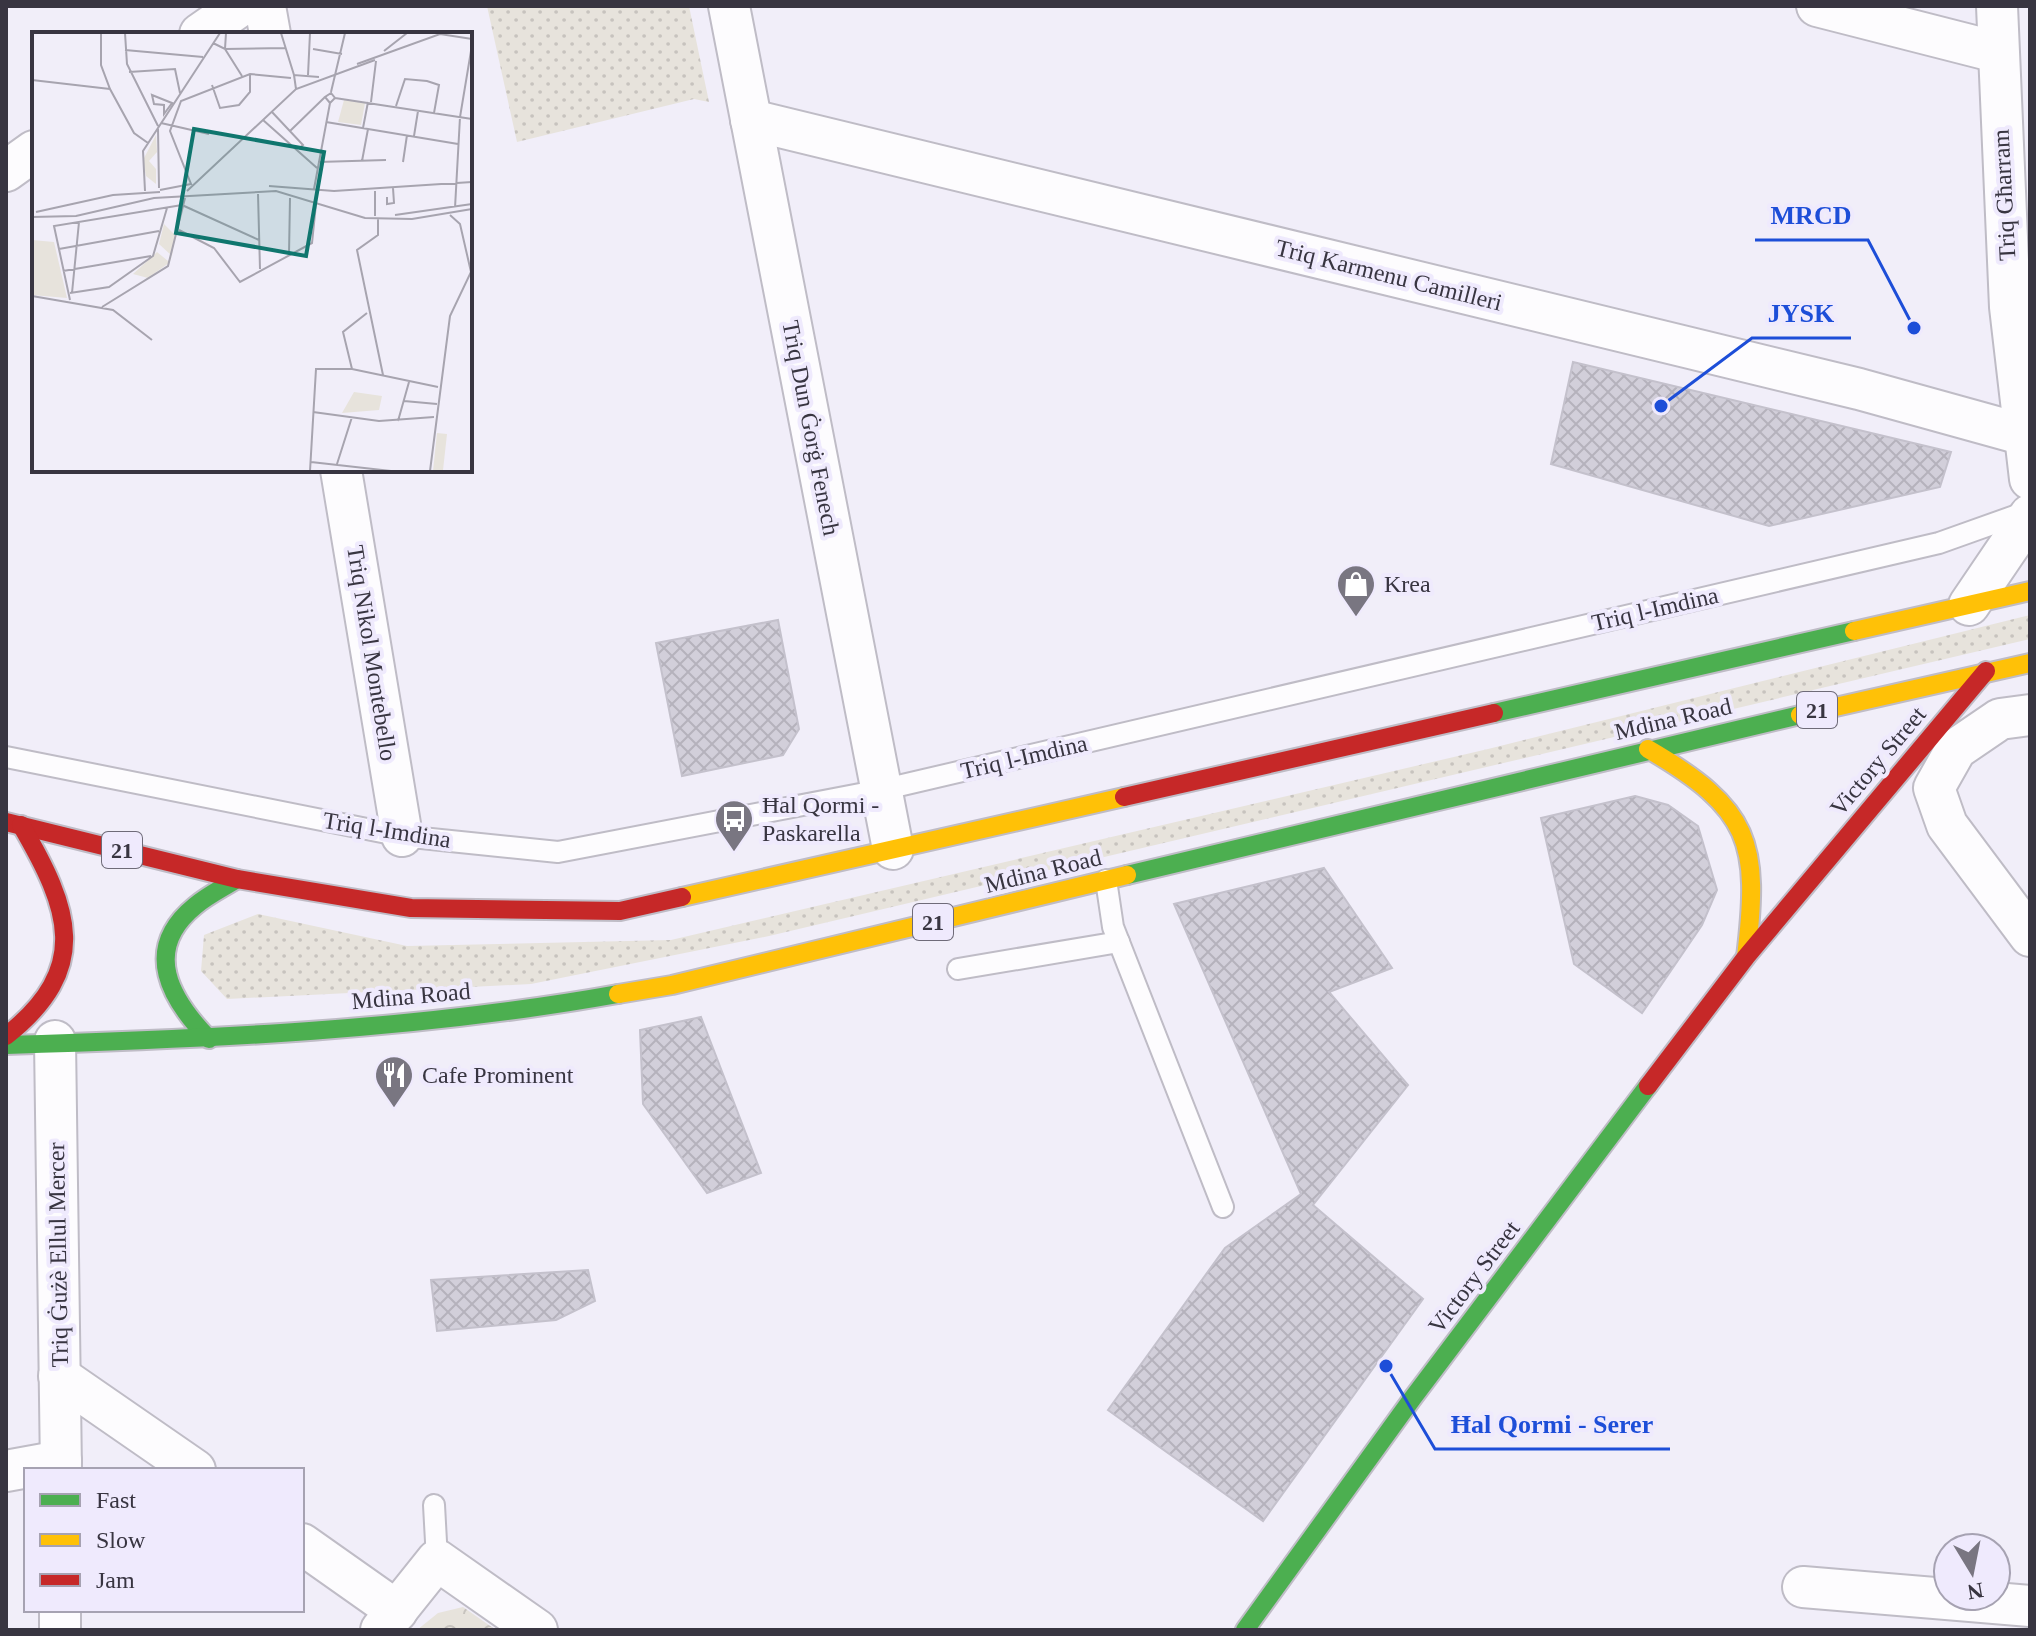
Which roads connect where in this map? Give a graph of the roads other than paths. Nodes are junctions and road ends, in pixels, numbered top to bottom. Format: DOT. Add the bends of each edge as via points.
graph roads {
  1 [pos="240,6"];
  2 [pos="265,6"];
  3 [pos="729,6"];
  4 [pos="1817,6"];
  5 [pos="1997,6"];
  6 [pos="203,32"];
  7 [pos="270,32"];
  8 [pos="1997,52"];
  9 [pos="751,120"];
  10 [pos="32,152"];
  11 [pos="6,171"];
  12 [pos="2028,435"];
  13 [pos="341,472"];
  14 [pos="2030,479"];
  15 [pos="2030,513"];
  16 [pos="2030,591"];
  17 [pos="1969,605"];
  18 [pos="2030,663"];
  19 [pos="1986,671"];
  20 [pos="2030,715"];
  21 [pos="1648,749"];
  22 [pos="6,757"];
  23 [pos="881,790"];
  24 [pos="14,824"];
  25 [pos="402,836"];
  26 [pos="893,849"];
  27 [pos="237,879"];
  28 [pos="1106,880"];
  29 [pos="2030,936"];
  30 [pos="1119,942"];
  31 [pos="1746,957"];
  32 [pos="958,969"];
  33 [pos="6,1036"];
  34 [pos="209,1039"];
  35 [pos="55,1041"];
  36 [pos="6,1045"];
  37 [pos="1223,1207"];
  38 [pos="59,1376"];
  39 [pos="61,1465"];
  40 [pos="34,1468"];
  41 [pos="192,1468"];
  42 [pos="434,1505"];
  43 [pos="304,1546"];
  44 [pos="437,1560"];
  45 [pos="1803,1587"];
  46 [pos="2030,1606"];
  47 [pos="389,1620"];
  48 [pos="537,1630"];
  49 [pos="1245,1630"];
  1 -- 6 [label="street"];
  2 -- 7 [label="street"];
  3 -- 9 [label="street, Triq Dun Ġorġ Fenech"];
  4 -- 8 [label="street"];
  5 -- 8 [label="street, Triq Għarram"];
  8 -- 12 [label="street, Triq Għarram" via="2010,307"];
  9 -- 12 [label="street, Triq Karmenu Camilleri" via="1859,389"];
  9 -- 23 [label="street, Triq Dun Ġorġ Fenech"];
  10 -- 11 [label="street"];
  12 -- 14 [label="street, Triq Għarram"];
  13 -- 25 [label="street, Triq Nikol Montebello"];
  15 -- 17 [label="street"];
  15 -- 23 [label="lane, Triq l-Imdina" via="1939,543"];
  16 -- 17 [label="main road, Mdina Road / 21"];
  17 -- 26 [label="main road, Mdina Road / 21"];
  18 -- 19 [label="main road, Mdina Road / 21"];
  19 -- 21 [label="main road, Mdina Road / 21"];
  19 -- 31 [label="main road, Victory Street"];
  20 -- 29 [label="street" via="2000,719 1956,749 1934,788 1947,825"];
  21 -- 28 [label="main road, Mdina Road / 21"];
  21 -- 31 [label="main road, Victory Street" via="1676,764 1732,809 1746,832 1754,904"];
  22 -- 25 [label="lane, Triq l-Imdina"];
  23 -- 25 [label="lane, Triq l-Imdina" via="558,852"];
  23 -- 26 [label="street, Triq Dun Ġorġ Fenech"];
  24 -- 27 [label="main road, 21"];
  24 -- 33 [label="main road" via="51,875 64,928 65,963 42,1006"];
  26 -- 27 [label="main road, Mdina Road / 21" via="620,911 411,908"];
  27 -- 34 [label="main road" via="191,909 165,960 179,1010"];
  28 -- 30 [label="lane"];
  28 -- 34 [label="main road, Mdina Road / 21" via="599,998"];
  30 -- 32 [label="lane"];
  30 -- 37 [label="lane"];
  31 -- 49 [label="main road, Victory Street"];
  34 -- 35 [label="main road, Mdina Road / 21"];
  35 -- 36 [label="main road, Mdina Road / 21"];
  35 -- 38 [label="street, Triq Ġużè Ellul Mercer"];
  38 -- 39 [label="street, Triq Ġużè Ellul Mercer"];
  38 -- 41 [label="street"];
  39 -- 40 [label="street"];
  42 -- 44 [label="lane"];
  43 -- 47 [label="street"];
  44 -- 47 [label="street"];
  44 -- 48 [label="street"];
  45 -- 46 [label="street"];
}
